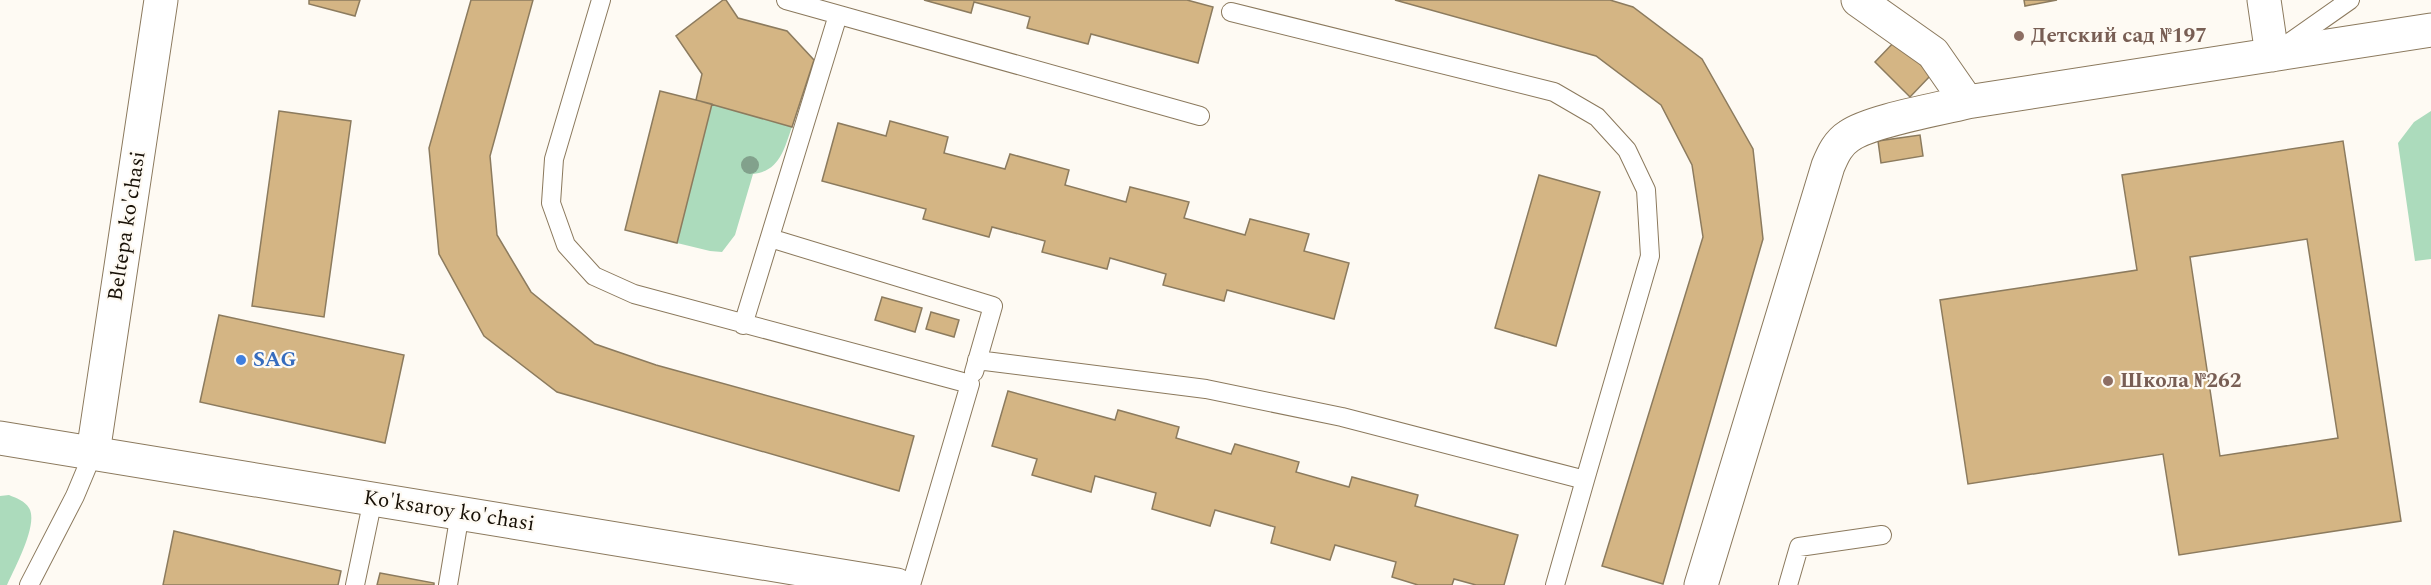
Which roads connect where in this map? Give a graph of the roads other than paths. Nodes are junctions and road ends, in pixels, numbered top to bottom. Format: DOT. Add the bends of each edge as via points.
graph roads {
  1 [pos="161,0"];
  2 [pos="600,0"];
  3 [pos="786,0"];
  4 [pos="1858,0"];
  5 [pos="2264,0"];
  6 [pos="2350,0"];
  7 [pos="1231,12"];
  8 [pos="838,15"];
  9 [pos="2431,30"];
  10 [pos="2272,55"];
  11 [pos="1967,102"];
  12 [pos="1200,116"];
  13 [pos="770,238"];
  14 [pos="743,325"];
  15 [pos="977,360"];
  16 [pos="970,384"];
  17 [pos="0,438"];
  18 [pos="93,453"];
  19 [pos="1585,480"];
  20 [pos="373,499"];
  21 [pos="460,513"];
  22 [pos="1882,535"];
  23 [pos="29,585"];
  24 [pos="355,585"];
  25 [pos="448,585"];
  26 [pos="897,585"];
  27 [pos="911,585"];
  28 [pos="1555,585"];
  29 [pos="1701,585"];
  30 [pos="1788,585"];
  1 -- 18 [label="street, Beltepa ko'chasi"];
  2 -- 14 [label="lane" via="554,159 551,203 566,245 594,276 634,294"];
  3 -- 8 [label="lane"];
  4 -- 11 [label="street" via="1933,52"];
  5 -- 10 [label="street"];
  6 -- 10 [label="lane"];
  7 -- 19 [label="lane" via="1554,92 1596,117 1627,150 1646,190 1650,256"];
  8 -- 12 [label="lane"];
  8 -- 13 [label="lane"];
  9 -- 10 [label="street"];
  10 -- 11 [label="street"];
  11 -- 29 [label="street" via="1876,125 1850,135 1836,149"];
  13 -- 14 [label="lane"];
  13 -- 15 [label="lane" via="993,306"];
  14 -- 16 [label="lane"];
  15 -- 16 [label="lane"];
  15 -- 19 [label="lane" via="1206,389 1342,417"];
  16 -- 27 [label="lane"];
  17 -- 18 [label="street, Ko'ksaroy ko'chasi"];
  18 -- 20 [label="street, Ko'ksaroy ko'chasi"];
  18 -- 23 [label="lane"];
  19 -- 28 [label="lane"];
  20 -- 21 [label="street, Ko'ksaroy ko'chasi"];
  20 -- 24 [label="lane"];
  21 -- 25 [label="lane"];
  21 -- 26 [label="street, Ko'ksaroy ko'chasi"];
  22 -- 30 [label="lane" via="1799,547"];
}
